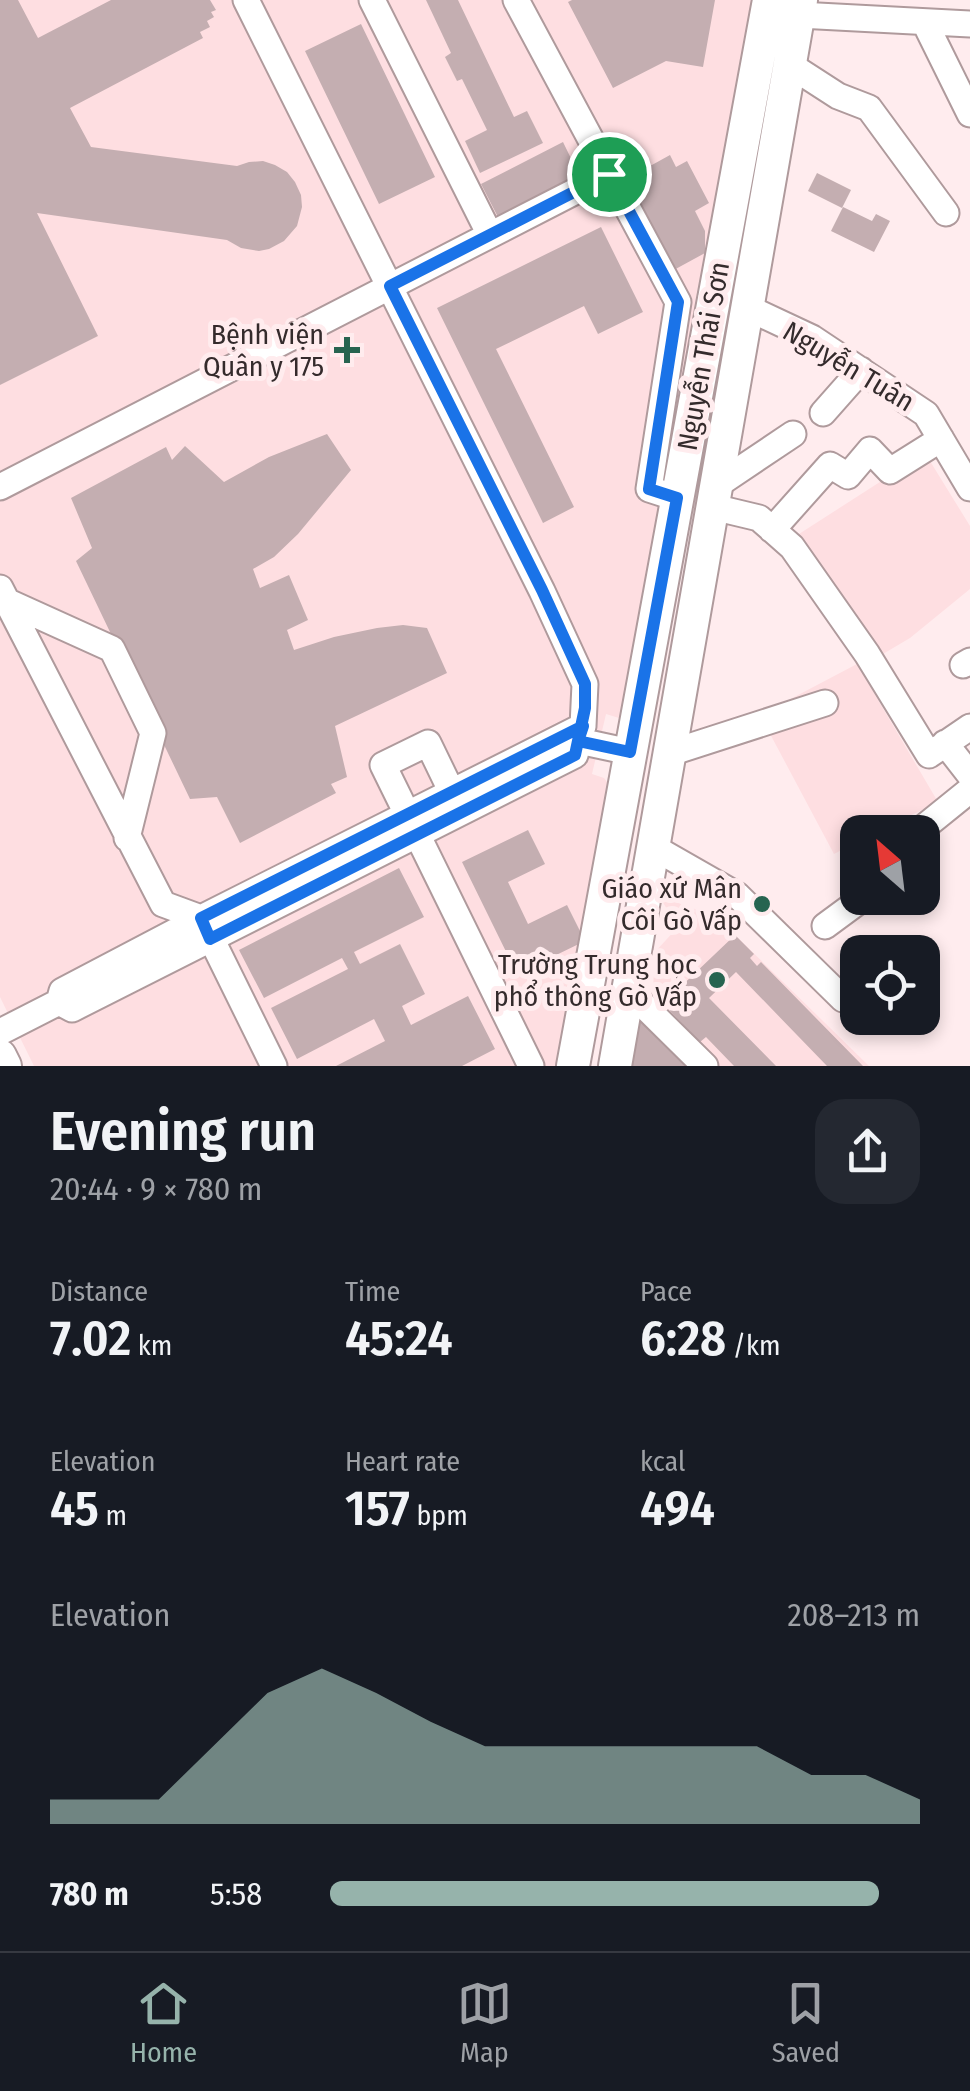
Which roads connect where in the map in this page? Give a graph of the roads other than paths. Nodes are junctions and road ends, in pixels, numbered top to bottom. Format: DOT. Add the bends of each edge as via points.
graph roads {
  1 [pos="246,0"];
  2 [pos="372,0"];
  3 [pos="516,0"];
  4 [pos="768,0"];
  5 [pos="800,7"];
  6 [pos="924,22"];
  7 [pos="970,24"];
  8 [pos="790,65"];
  9 [pos="970,114"];
  10 [pos="609,174"];
  11 [pos="946,213"];
  12 [pos="490,235"];
  13 [pos="390,286"];
  14 [pos="748,308"];
  15 [pos="860,370"];
  16 [pos="823,413"];
  17 [pos="793,434"];
  18 [pos="941,439"];
  19 [pos="0,487"];
  20 [pos="970,488"];
  21 [pos="715,496"];
  22 [pos="677,498"];
  23 [pos="772,530"];
  24 [pos="3,595"];
  25 [pos="825,703"];
  26 [pos="970,727"];
  27 [pos="581,734"];
  28 [pos="937,749"];
  29 [pos="630,752"];
  30 [pos="670,753"];
  31 [pos="970,776"];
  32 [pos="970,790"];
  33 [pos="457,802"];
  34 [pos="939,815"];
  35 [pos="413,825"];
  36 [pos="127,838"];
  37 [pos="653,847"];
  38 [pos="840,915"];
  39 [pos="825,926"];
  40 [pos="205,929"];
  41 [pos="628,990"];
  42 [pos="840,995"];
  43 [pos="0,1032"];
  44 [pos="0,1056"];
  45 [pos="5,1066"];
  46 [pos="274,1066"];
  47 [pos="531,1066"];
  48 [pos="572,1066"];
  49 [pos="615,1066"];
  50 [pos="705,1066"];
  1 -- 13 [label="street"];
  2 -- 12 [label="street"];
  3 -- 10 [label="street"];
  4 -- 22 [label="main road, Nguyễn Thái Sơn"];
  5 -- 6 [label="street"];
  5 -- 8 [label="main road, Nguyễn Thái Sơn"];
  6 -- 7 [label="street"];
  6 -- 9 [label="street"];
  8 -- 11 [label="street" via="869,108"];
  8 -- 14 [label="main road, Nguyễn Thái Sơn"];
  10 -- 12 [label="street"];
  10 -- 22 [label="street" via="678,302 649,489"];
  12 -- 13 [label="street"];
  13 -- 19 [label="street"];
  13 -- 27 [label="street" via="585,684"];
  14 -- 15 [label="street, Nguyễn Tuân"];
  14 -- 21 [label="main road, Nguyễn Thái Sơn"];
  15 -- 16 [label="street"];
  15 -- 18 [label="street, Nguyễn Tuân" via="926,414"];
  17 -- 21 [label="street"];
  18 -- 20 [label="street, Nguyễn Tuân"];
  18 -- 23 [label="street" via="890,470 870,450 848,476 830,465"];
  21 -- 23 [label="street"];
  21 -- 30 [label="main road, Nguyễn Thái Sơn"];
  22 -- 29 [label="main road, Nguyễn Thái Sơn"];
  23 -- 28 [label="street" via="792,547"];
  24 -- 36 [label="street"];
  24 -- 36 [label="street" via="112,649 153,733"];
  25 -- 30 [label="street"];
  26 -- 28 [label="street"];
  27 -- 29 [label="street"];
  27 -- 33 [label="street"];
  28 -- 31 [label="street"];
  29 -- 30 [label="main road"];
  29 -- 48 [label="main road, Nguyễn Thái Sơn"];
  30 -- 37 [label="main road, Nguyễn Thái Sơn"];
  32 -- 34 [label="street"];
  33 -- 35 [label="street"];
  33 -- 35 [label="street" via="428,743 383,765"];
  35 -- 40 [label="street"];
  35 -- 47 [label="street"];
  36 -- 40 [label="street" via="163,904"];
  37 -- 41 [label="main road, Nguyễn Thái Sơn"];
  37 -- 42 [label="street" via="737,896"];
  38 -- 39 [label="street"];
  40 -- 43 [label="street" via="72,1009 60,1002"];
  40 -- 46 [label="street"];
  41 -- 49 [label="main road, Nguyễn Thái Sơn"];
  41 -- 50 [label="street"];
  44 -- 45 [label="main road"];
}
